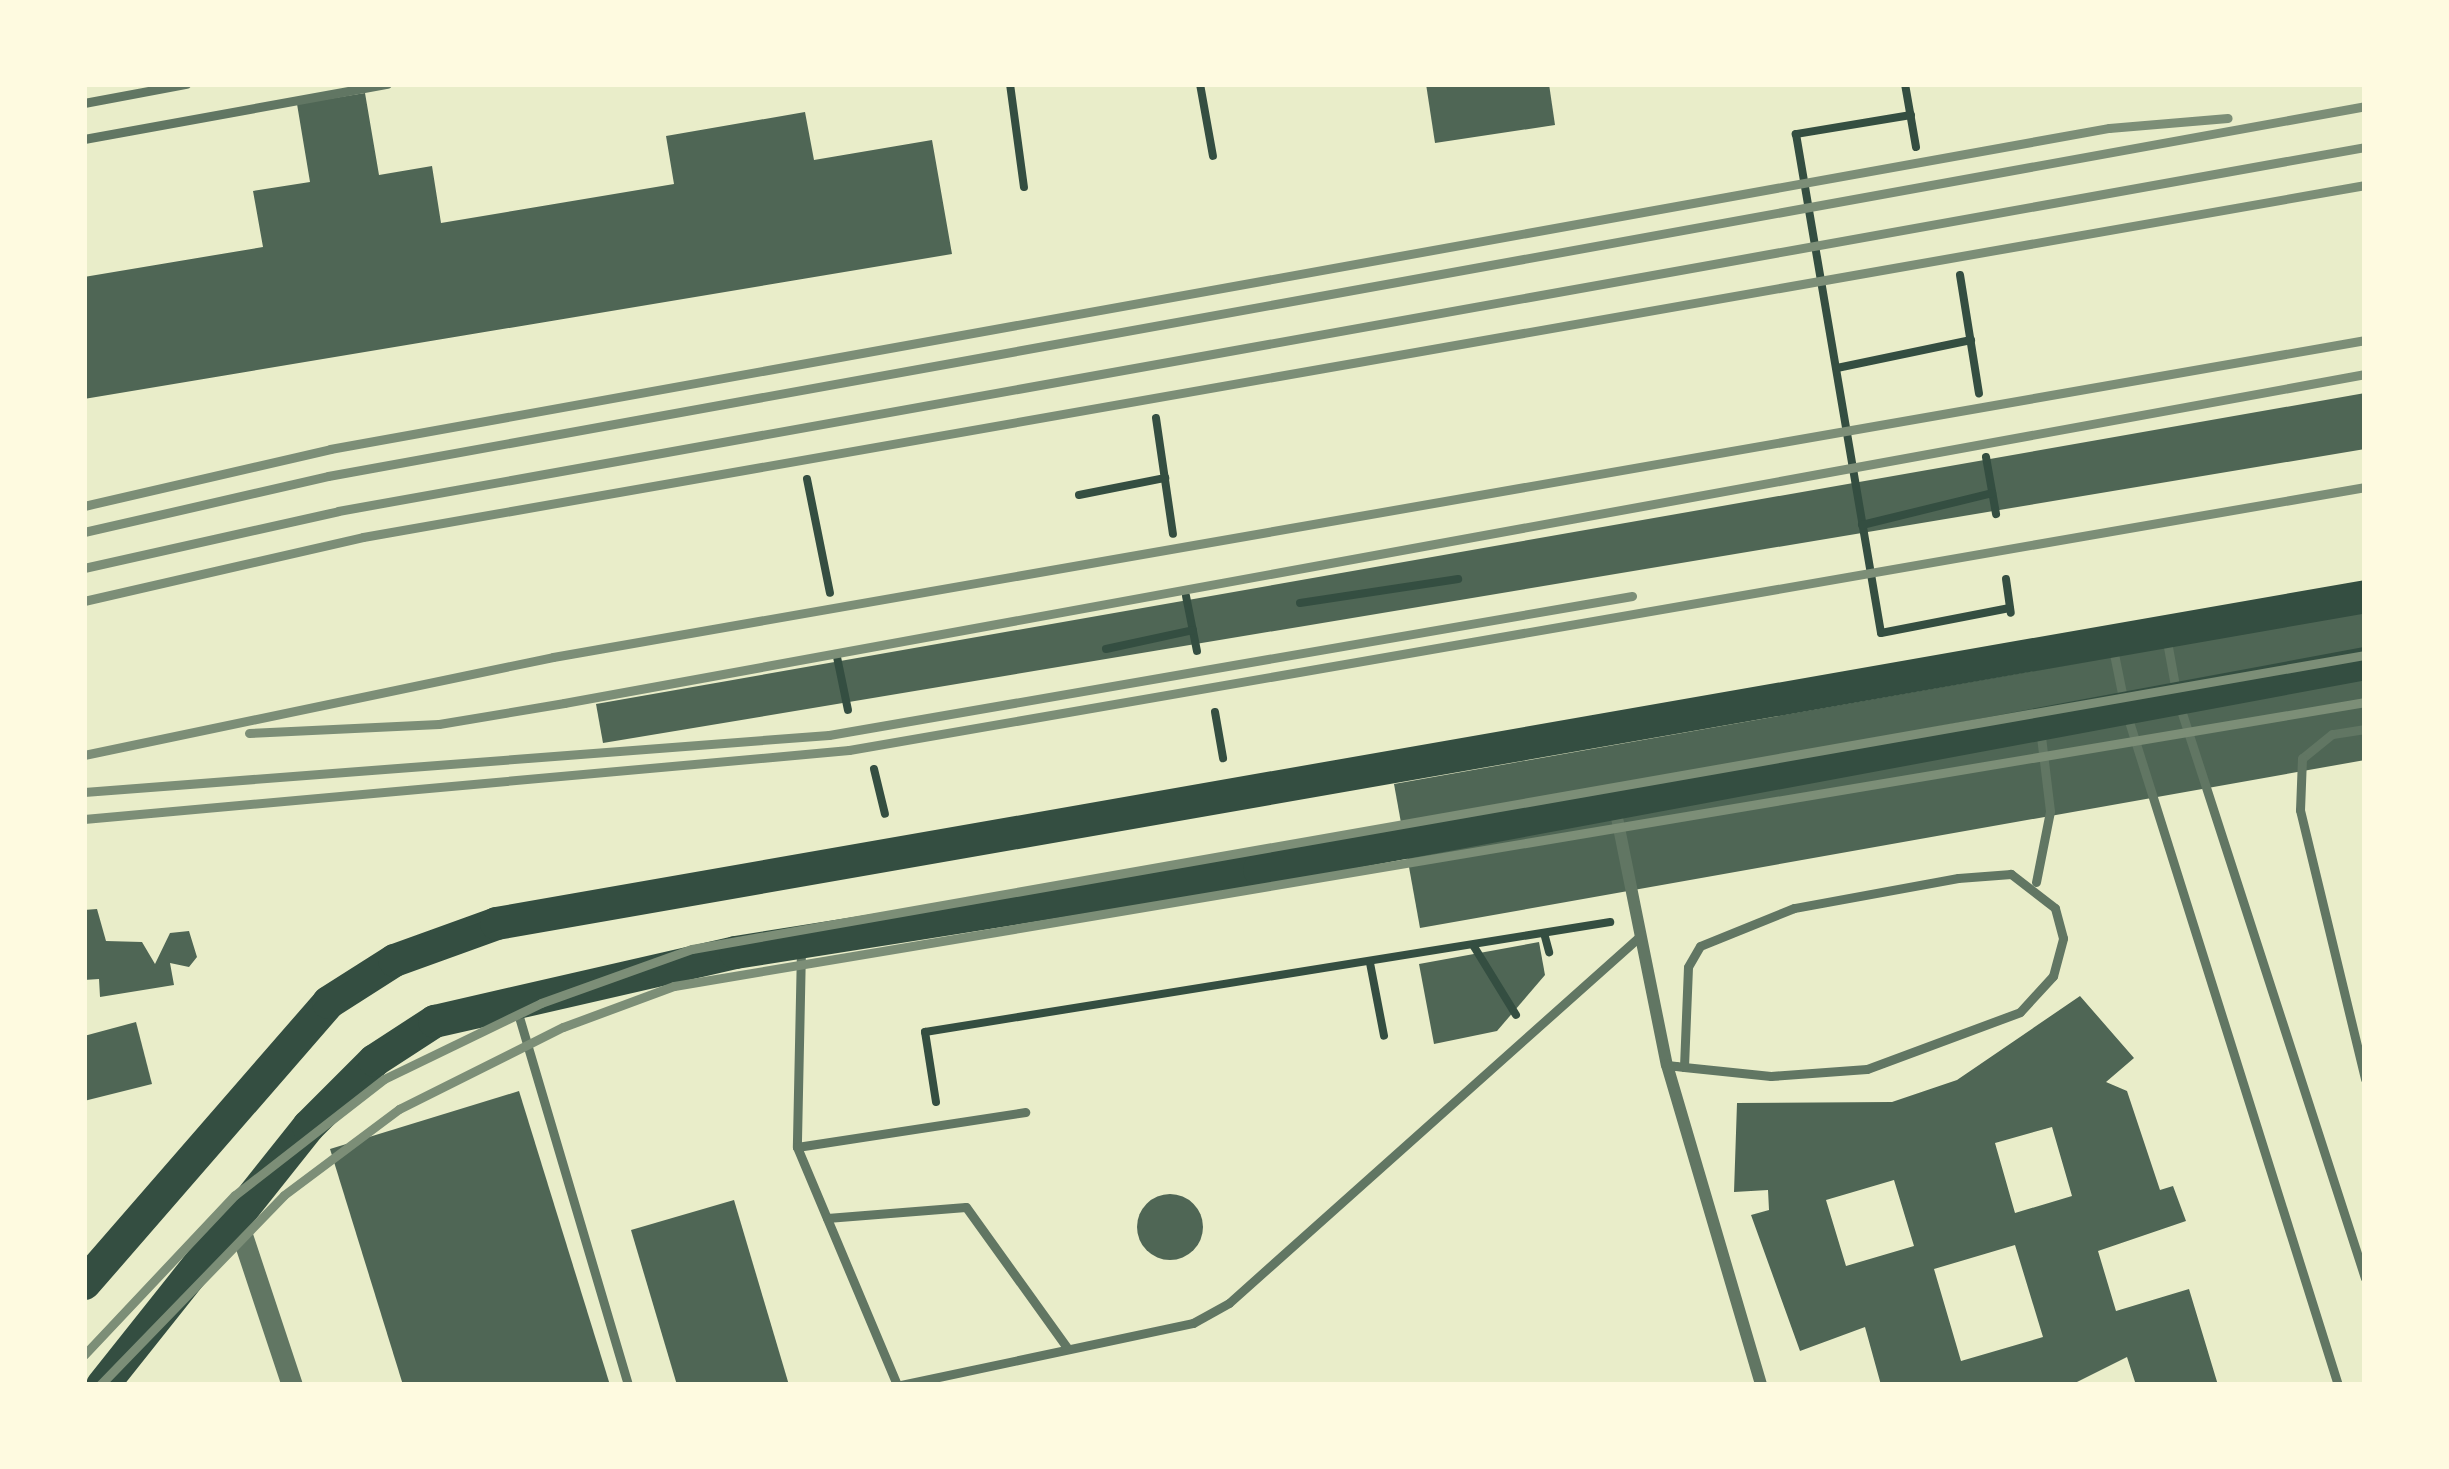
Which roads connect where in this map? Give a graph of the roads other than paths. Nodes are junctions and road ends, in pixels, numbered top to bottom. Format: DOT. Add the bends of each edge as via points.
graph roads {
  1 [pos="186,84"];
  2 [pos="386,84"];
  3 [pos="84,103"];
  4 [pos="84,139"];
  5 [pos="2365,596"];
  6 [pos="2165,631"];
  7 [pos="2111,641"];
  8 [pos="2365,663"];
  9 [pos="2176,696"];
  10 [pos="2124,705"];
  11 [pos="2040,721"];
  12 [pos="2365,729"];
  13 [pos="1614,802"];
  14 [pos="2036,883"];
  15 [pos="1640,937"];
  16 [pos="801,944"];
  17 [pos="514,999"];
  18 [pos="1667,1065"];
  19 [pos="1684,1067"];
  20 [pos="2365,1079"];
  21 [pos="1025,1112"];
  22 [pos="797,1147"];
  23 [pos="235,1214"];
  24 [pos="826,1218"];
  25 [pos="2365,1278"];
  26 [pos="84,1282"];
  27 [pos="1068,1349"];
  28 [pos="102,1385"];
  29 [pos="292,1385"];
  30 [pos="628,1385"];
  31 [pos="899,1385"];
  32 [pos="1761,1385"];
  33 [pos="2338,1385"];
  1 -- 3 [label="lane"];
  2 -- 4 [label="lane"];
  5 -- 6 [label="highway"];
  6 -- 7 [label="highway"];
  6 -- 9 [label="lane"];
  7 -- 10 [label="lane"];
  7 -- 26 [label="highway" via="496,923 394,960 328,1003"];
  8 -- 9 [label="highway"];
  9 -- 10 [label="highway"];
  9 -- 25 [label="lane"];
  10 -- 11 [label="highway"];
  10 -- 33 [label="lane"];
  11 -- 13 [label="highway"];
  11 -- 14 [label="lane" via="2050,811"];
  12 -- 20 [label="lane" via="2332,734 2302,758 2300,810"];
  13 -- 15 [label="street"];
  13 -- 16 [label="highway"];
  14 -- 19 [label="lane" via="1958,878 1794,908 1700,946 1688,967"];
  14 -- 19 [label="lane" via="2063,938 2053,976 2020,1012 1867,1069"];
  15 -- 18 [label="street"];
  15 -- 27 [label="lane" via="1229,1303 1193,1323"];
  16 -- 17 [label="highway"];
  16 -- 22 [label="lane"];
  17 -- 23 [label="highway" via="434,1022 374,1060"];
  17 -- 30 [label="lane"];
  18 -- 19 [label="lane"];
  18 -- 32 [label="street"];
  21 -- 22 [label="lane"];
  22 -- 24 [label="lane"];
  23 -- 28 [label="highway"];
  23 -- 29 [label="street"];
  24 -- 27 [label="lane" via="966,1207"];
  24 -- 31 [label="lane"];
  27 -- 31 [label="lane"];
}
